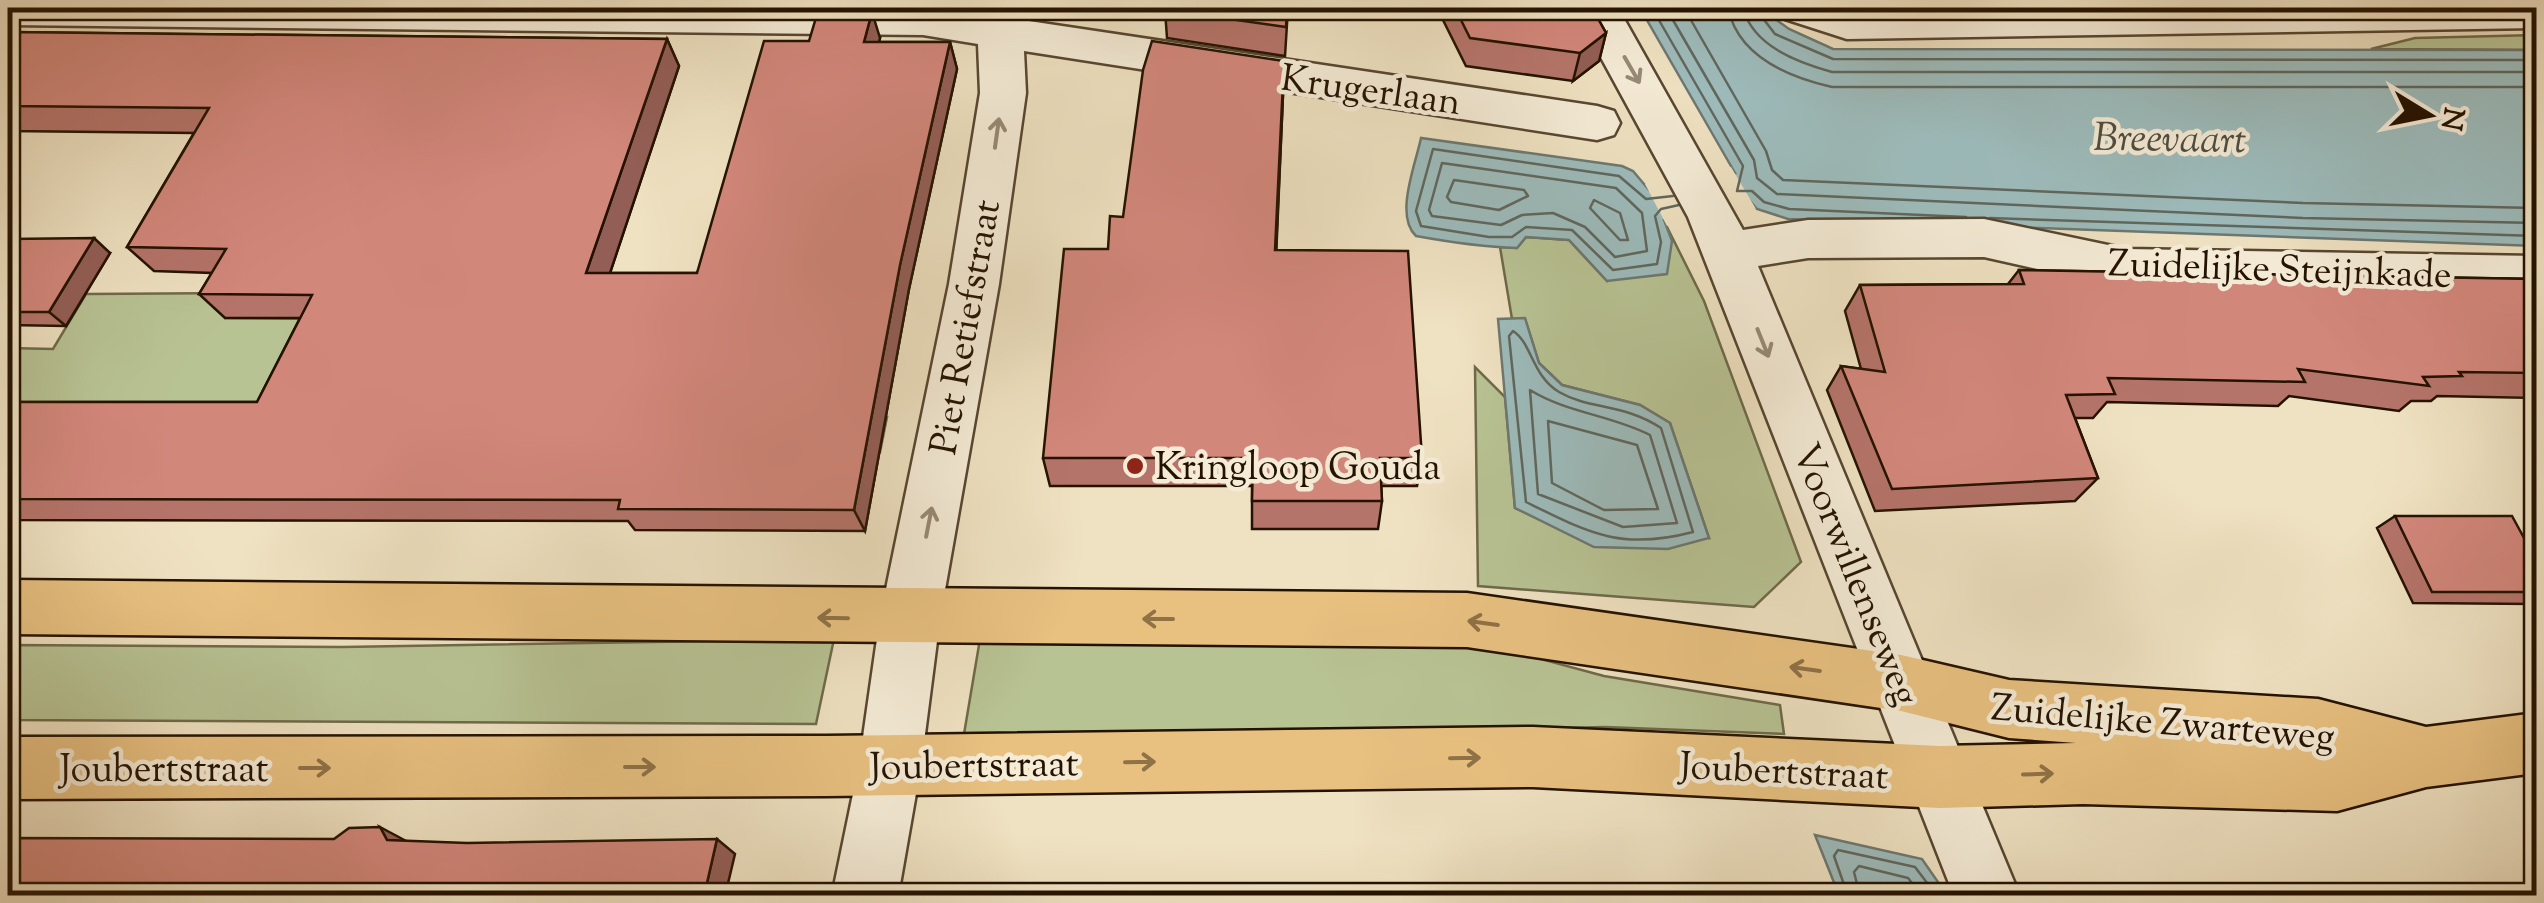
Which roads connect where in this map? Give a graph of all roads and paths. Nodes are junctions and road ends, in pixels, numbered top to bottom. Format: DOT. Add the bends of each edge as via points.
graph roads {
  1 [pos="1596,8"];
  2 [pos="8,10"];
  3 [pos="1805,10"];
  4 [pos="2409,12"];
  5 [pos="2536,14"];
  6 [pos="1001,21"];
  7 [pos="1597,123"];
  8 [pos="1711,215"];
  9 [pos="2536,276"];
  10 [pos="8,607"];
  11 [pos="910,618"];
  12 [pos="1901,683"];
  13 [pos="2536,743"];
  14 [pos="2426,757"];
  15 [pos="890,765"];
  16 [pos="8,768"];
  17 [pos="1940,777"];
  18 [pos="864,896"];
  19 [pos="1988,896"];
  1 -- 8 [label="street, Voorwillenseweg, one-way"];
  2 -- 6 [label="street, Krugerlaan"];
  3 -- 4 [label="street" via="1847,24"];
  4 -- 5 [label="street"];
  6 -- 7 [label="street, Krugerlaan"];
  11 -- 6 [label="street, Piet Retiefstraat, one-way" via="974,284 1002,93"];
  8 -- 9 [label="street, Zuidelijke Steijnkade" via="1808,239 1984,238 2127,269"];
  8 -- 12 [label="street, Voorwillenseweg, one-way"];
  11 -- 10 [label="main road, one-way"];
  12 -- 11 [label="main road, one-way" via="1466,620"];
  11 -- 15 [label="street, Piet Retiefstraat"];
  12 -- 14 [label="main road, Zuidelijke Zwarteweg" via="2010,710 2318,729"];
  12 -- 17 [label="street, Voorwillenseweg"];
  13 -- 14 [label="main road, Zuidelijke Zwarteweg"];
  17 -- 14 [label="main road, Zuidelijke Zwarteweg, one-way" via="2083,772 2337,780"];
  16 -- 15 [label="main road, Joubertstraat, one-way"];
  15 -- 17 [label="main road, Joubertstraat, one-way" via="1533,757"];
  15 -- 18 [label="street, Piet Retiefstraat"];
  17 -- 19 [label="street, Voorwillenseweg"];
}
